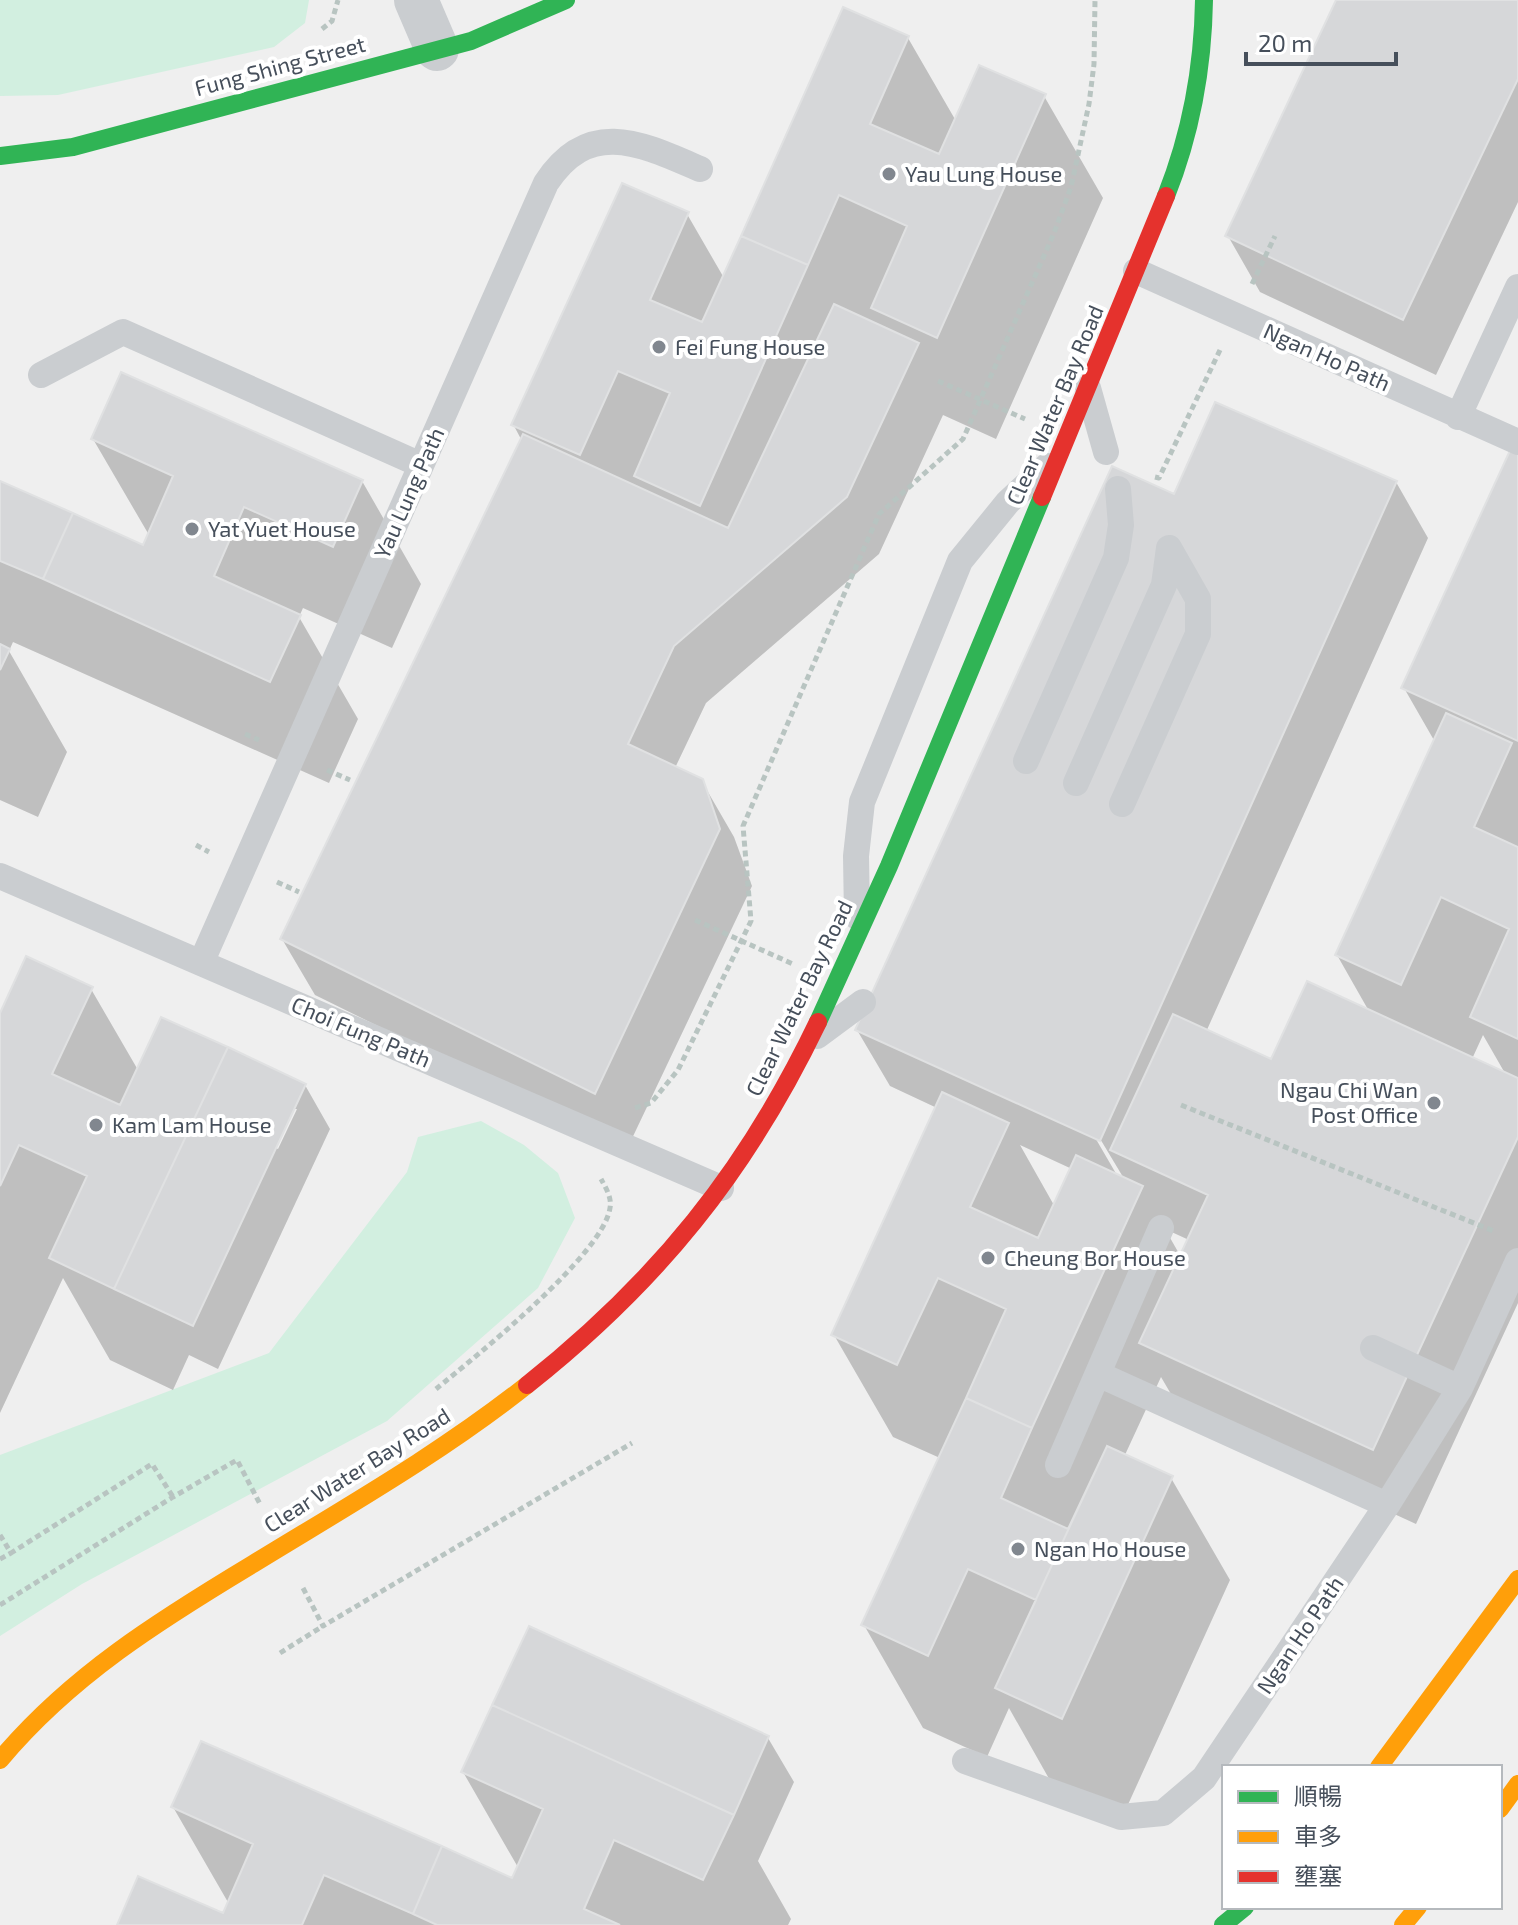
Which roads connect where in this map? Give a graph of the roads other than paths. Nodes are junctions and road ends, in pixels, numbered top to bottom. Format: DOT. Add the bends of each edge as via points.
graph roads {
  1 [pos="416,0"];
  2 [pos="566,0"];
  3 [pos="1189,0"];
  4 [pos="1204,0"];
  5 [pos="1204,34"];
  6 [pos="437,49"];
  7 [pos="0,156"];
  8 [pos="700,169"];
  9 [pos="1136,271"];
  10 [pos="1518,287"];
  11 [pos="41,375"];
  12 [pos="1088,388"];
  13 [pos="1458,417"];
  14 [pos="1518,442"];
  15 [pos="1106,452"];
  16 [pos="1059,455"];
  17 [pos="421,465"];
  18 [pos="1118,489"];
  19 [pos="1026,761"];
  20 [pos="1076,783"];
  21 [pos="1122,804"];
  22 [pos="0,876"];
  23 [pos="857,937"];
  24 [pos="201,963"];
  25 [pos="863,1002"];
  26 [pos="809,1042"];
  27 [pos="721,1188"];
  28 [pos="1161,1228"];
  29 [pos="1518,1261"];
  30 [pos="1373,1348"];
  31 [pos="1098,1374"];
  32 [pos="1460,1388"];
  33 [pos="1058,1465"];
  34 [pos="1387,1505"];
  35 [pos="1518,1579"];
  36 [pos="1492,1616"];
  37 [pos="1518,1616"];
  38 [pos="0,1760"];
  39 [pos="965,1761"];
  40 [pos="1380,1765"];
  41 [pos="1518,1784"];
  42 [pos="1502,1806"];
  43 [pos="1243,1909"];
  44 [pos="1416,1909"];
  45 [pos="1223,1925"];
  46 [pos="1403,1925"];
  1 -- 6 [label="street"];
  2 -- 6 [label="main road, Fung Shing Street" via="471,41"];
  3 -- 5 [label="main road"];
  4 -- 5 [label="main road, Clear Water Bay Road"];
  5 -- 9 [label="main road, Clear Water Bay Road" via="1194,106"];
  6 -- 7 [label="main road, Fung Shing Street" via="73,147"];
  8 -- 17 [label="lane, Yau Lung Path" via="644,145 614,140 566,158 546,183"];
  9 -- 12 [label="main road, Clear Water Bay Road"];
  9 -- 13 [label="lane, Ngan Ho Path"];
  10 -- 13 [label="lane"];
  11 -- 17 [label="lane" via="123,332"];
  12 -- 15 [label="lane"];
  12 -- 16 [label="main road, Clear Water Bay Road"];
  13 -- 14 [label="lane, Ngan Ho Path"];
  16 -- 23 [label="main road, Clear Water Bay Road"];
  16 -- 23 [label="lane" via="1008,502 960,561 862,802"];
  17 -- 24 [label="lane, Yau Lung Path"];
  18 -- 19 [label="lane" via="1121,525 1116,558"];
  20 -- 21 [label="lane" via="1164,585 1169,548 1198,599 1198,634"];
  22 -- 24 [label="lane, Choi Fung Path"];
  23 -- 26 [label="main road, Clear Water Bay Road"];
  24 -- 27 [label="lane, Choi Fung Path"];
  25 -- 26 [label="lane"];
  26 -- 27 [label="main road, Clear Water Bay Road"];
  27 -- 38 [label="main road, Clear Water Bay Road" via="666,1256 592,1331 510,1399 431,1455 152,1626 78,1679 20,1733"];
  28 -- 31 [label="lane"];
  29 -- 32 [label="lane, Ngan Ho Path"];
  30 -- 32 [label="lane"];
  31 -- 33 [label="lane"];
  31 -- 34 [label="lane"];
  32 -- 34 [label="lane, Ngan Ho Path"];
  34 -- 39 [label="lane, Ngan Ho Path" via="1204,1778 1163,1813 1121,1817"];
  35 -- 36 [label="main road"];
  36 -- 37 [label="main road"];
  36 -- 40 [label="main road"];
  41 -- 42 [label="main road"];
  43 -- 45 [label="main road"];
  44 -- 46 [label="main road"];
}
